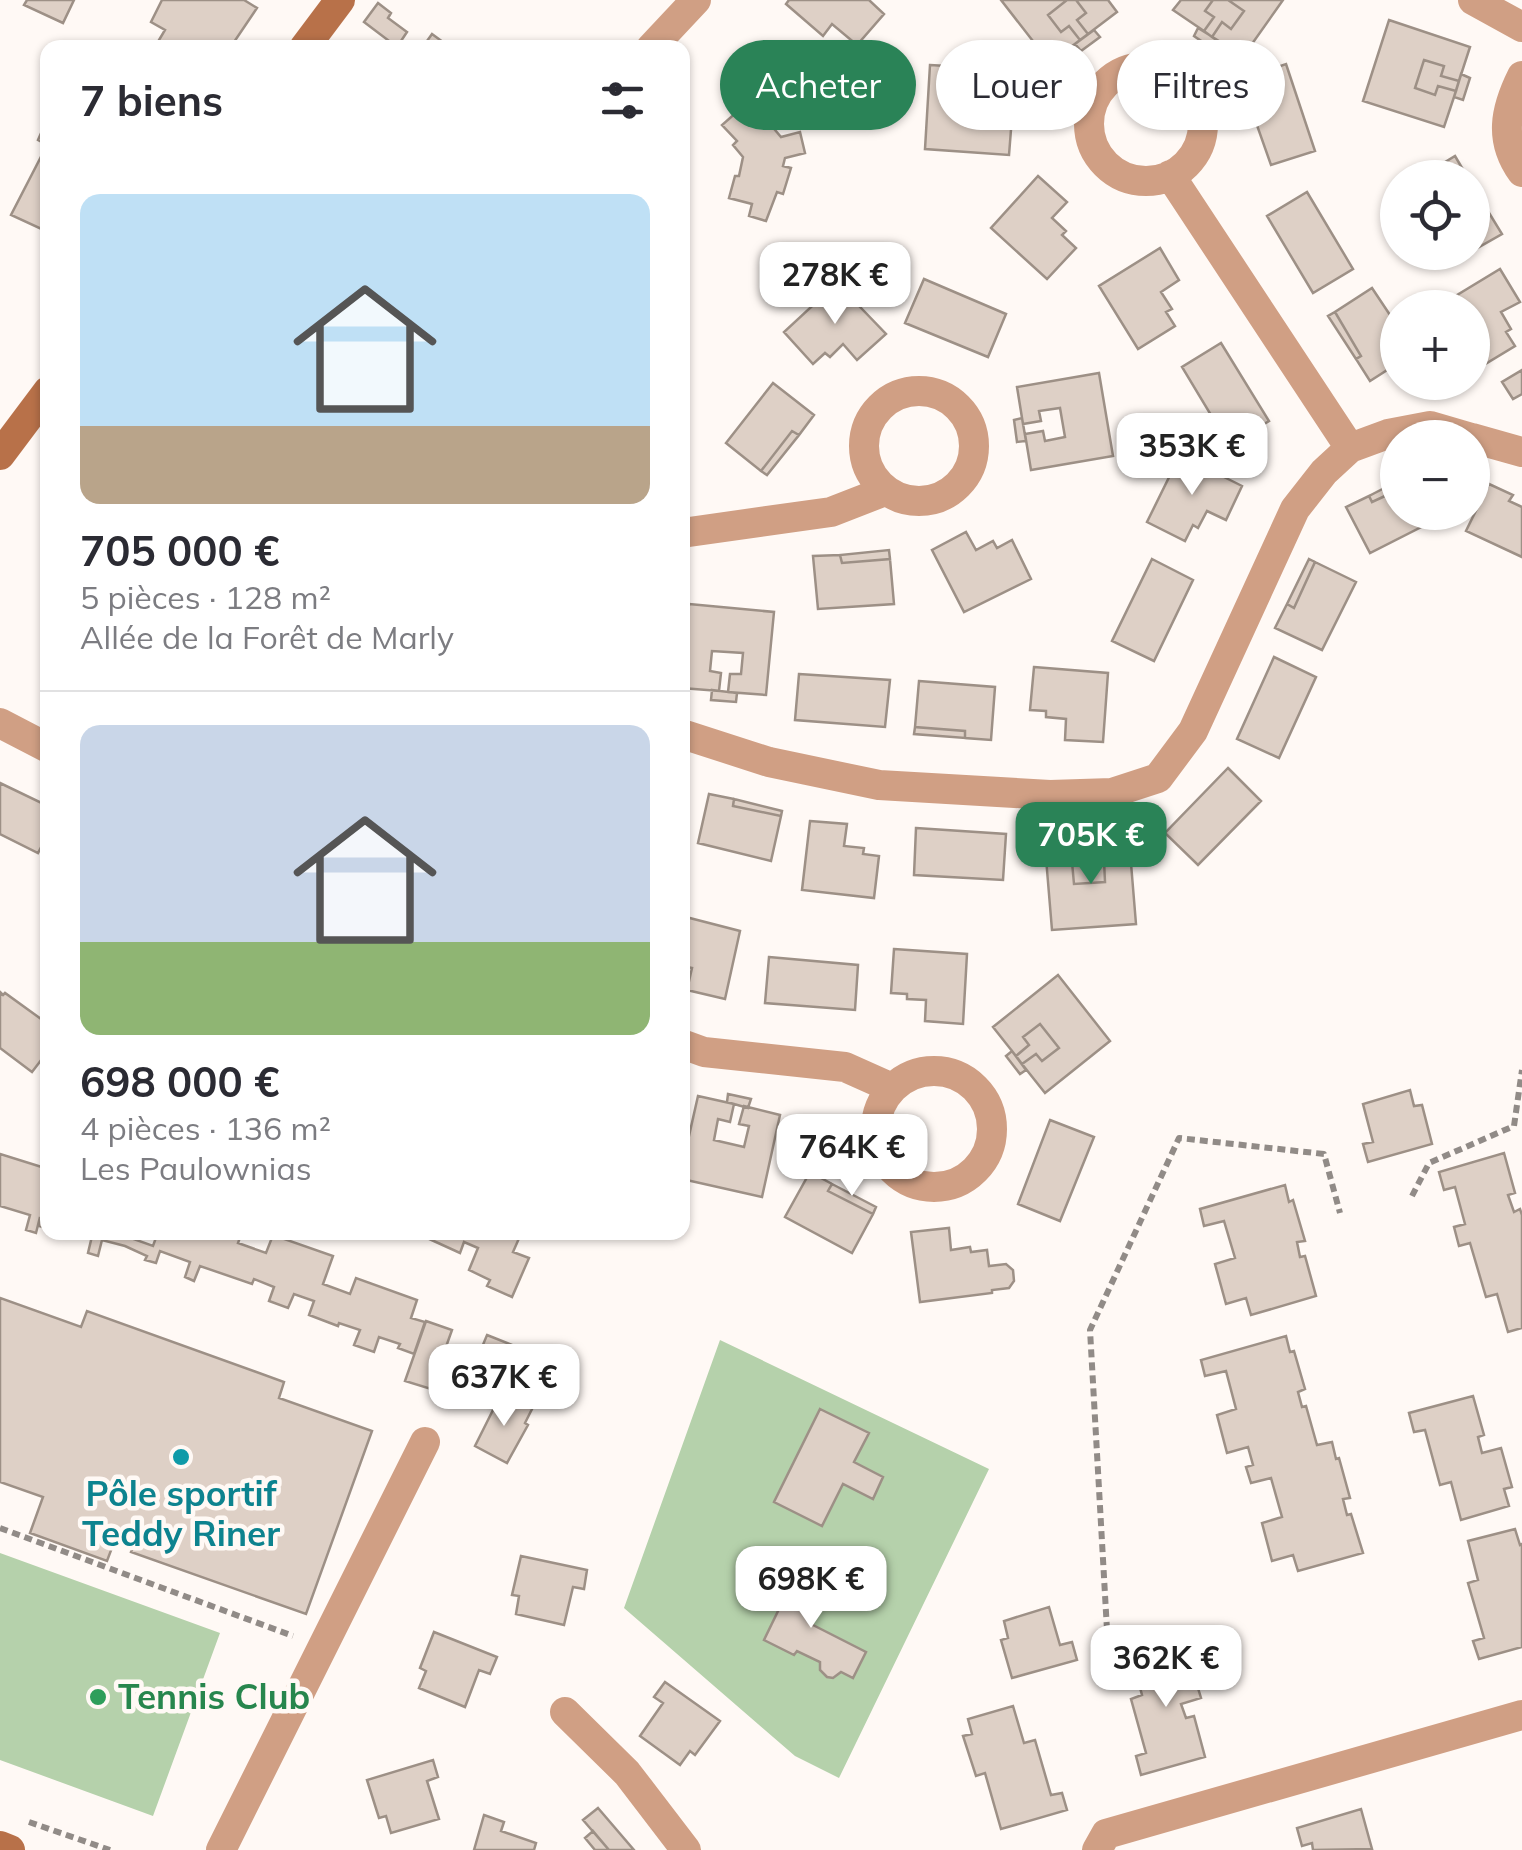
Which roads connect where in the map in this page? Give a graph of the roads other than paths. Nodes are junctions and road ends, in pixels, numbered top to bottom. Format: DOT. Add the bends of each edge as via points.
graph roads {
  1 [pos="340,0"];
  2 [pos="696,0"];
  3 [pos="1473,0"];
  4 [pos="1522,27"];
  5 [pos="310,40"];
  6 [pos="658,40"];
  7 [pos="1522,76"];
  8 [pos="1522,172"];
  9 [pos="1170,175"];
  10 [pos="40,402"];
  11 [pos="1380,437"];
  12 [pos="1490,443"];
  13 [pos="1350,448"];
  14 [pos="1522,452"];
  15 [pos="0,455"];
  16 [pos="884,490"];
  17 [pos="690,531"];
  18 [pos="0,723"];
  19 [pos="690,737"];
  20 [pos="40,744"];
  21 [pos="690,1047"];
  22 [pos="892,1088"];
  23 [pos="425,1442"];
  24 [pos="564,1712"];
  25 [pos="1522,1716"];
  26 [pos="0,1846"];
  27 [pos="10,1850"];
  28 [pos="221,1850"];
  29 [pos="686,1850"];
  30 [pos="1097,1850"];
  1 -- 5 [label="street"];
  2 -- 6 [label="street"];
  3 -- 4 [label="street"];
  7 -- 8 [label="street" via="1505,122 1511,156"];
  9 -- 13 [label="street"];
  10 -- 15 [label="street"];
  11 -- 13 [label="street"];
  12 -- 14 [label="street"];
  13 -- 19 [label="street" via="1295,509 1193,731 1158,778 1112,793 1050,795 879,785 769,762"];
  16 -- 17 [label="street" via="831,512"];
  18 -- 20 [label="street"];
  21 -- 22 [label="street" via="846,1067"];
  23 -- 28 [label="street"];
  24 -- 29 [label="street" via="627,1773"];
  25 -- 30 [label="street" via="1106,1834"];
  26 -- 27 [label="street"];
}
